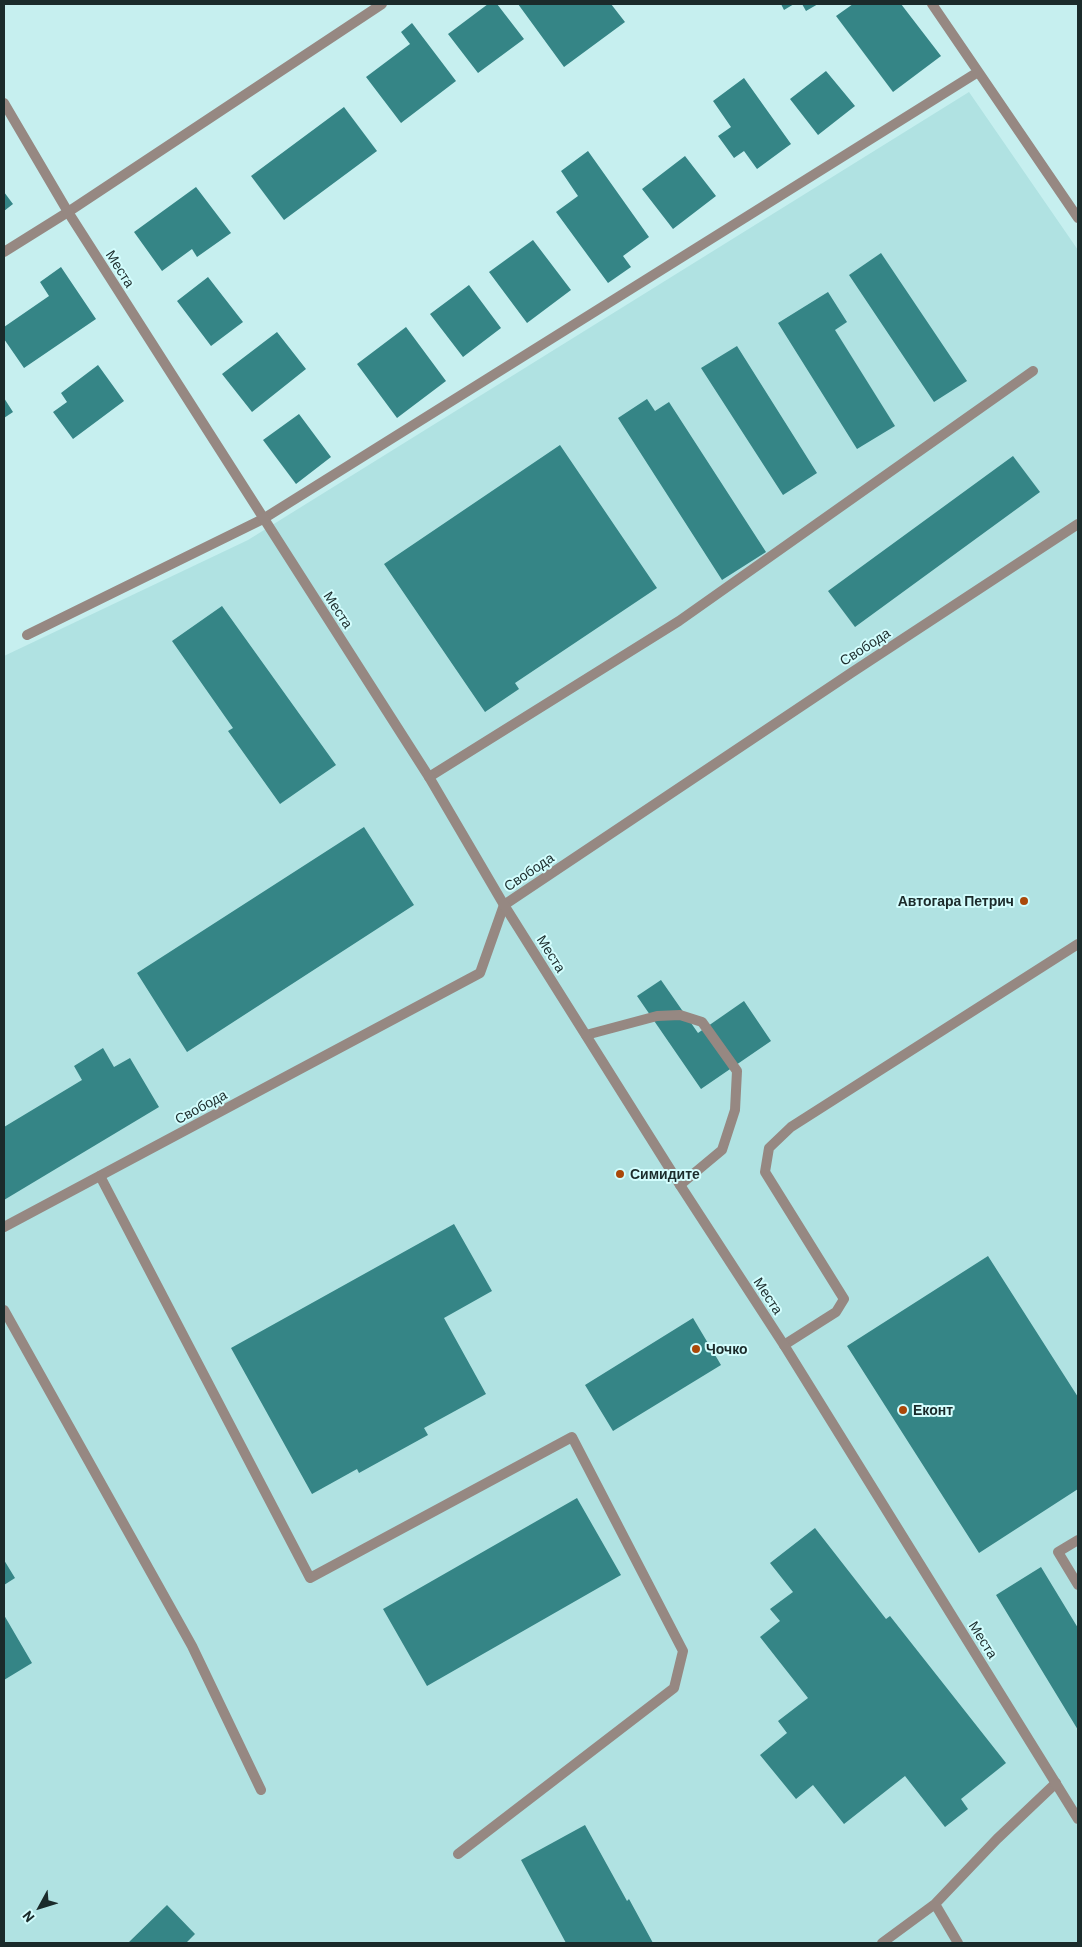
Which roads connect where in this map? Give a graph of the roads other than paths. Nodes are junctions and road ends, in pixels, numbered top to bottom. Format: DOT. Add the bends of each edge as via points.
graph roads {
  1 [pos="382,4"];
  2 [pos="932,4"];
  3 [pos="978,72"];
  4 [pos="4,103"];
  5 [pos="68,212"];
  6 [pos="1078,218"];
  7 [pos="4,252"];
  8 [pos="1033,371"];
  9 [pos="263,519"];
  10 [pos="1078,524"];
  11 [pos="27,635"];
  12 [pos="429,778"];
  13 [pos="504,906"];
  14 [pos="1078,944"];
  15 [pos="586,1035"];
  16 [pos="100,1176"];
  17 [pos="680,1185"];
  18 [pos="4,1227"];
  19 [pos="4,1310"];
  20 [pos="784,1345"];
  21 [pos="1078,1540"];
  22 [pos="1078,1585"];
  23 [pos="1056,1783"];
  24 [pos="261,1790"];
  25 [pos="1078,1819"];
  26 [pos="458,1854"];
  27 [pos="935,1904"];
  28 [pos="882,1943"];
  29 [pos="958,1943"];
  1 -- 5 [label="street"];
  2 -- 3 [label="street"];
  3 -- 6 [label="street"];
  3 -- 9 [label="street"];
  4 -- 5 [label="street, Места"];
  5 -- 7 [label="street"];
  5 -- 9 [label="street, Места"];
  8 -- 12 [label="street" via="679,621"];
  9 -- 11 [label="street"];
  9 -- 12 [label="street, Места"];
  10 -- 13 [label="street, Свобода"];
  12 -- 13 [label="street, Места"];
  13 -- 15 [label="street, Места"];
  13 -- 16 [label="street, Свобода" via="480,974"];
  14 -- 20 [label="street" via="791,1127 770,1148 765,1172 844,1298 836,1312"];
  15 -- 17 [label="street, Места"];
  15 -- 17 [label="street" via="657,1016 680,1015 702,1022 738,1071 736,1110 722,1150"];
  16 -- 18 [label="street, Свобода"];
  16 -- 26 [label="street" via="310,1578 572,1437 683,1651 674,1688"];
  17 -- 20 [label="street, Места"];
  19 -- 24 [label="street" via="192,1646"];
  20 -- 23 [label="street, Места"];
  21 -- 22 [label="street" via="1058,1552"];
  23 -- 25 [label="street, Места"];
  23 -- 27 [label="street"];
  27 -- 28 [label="street"];
  27 -- 29 [label="street"];
}
